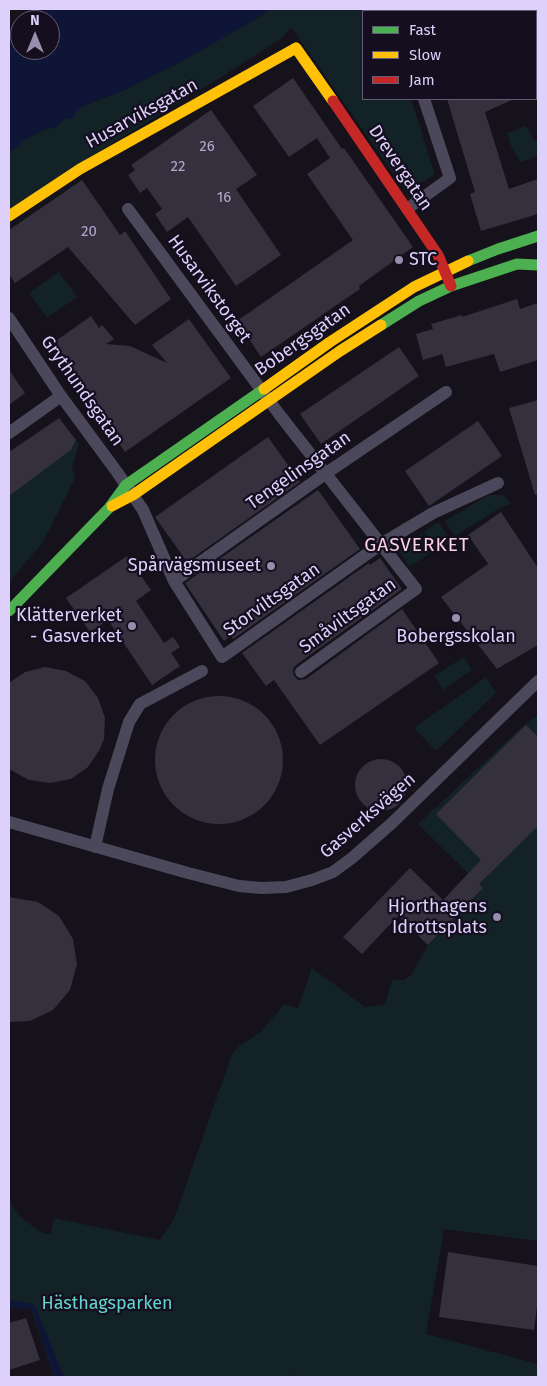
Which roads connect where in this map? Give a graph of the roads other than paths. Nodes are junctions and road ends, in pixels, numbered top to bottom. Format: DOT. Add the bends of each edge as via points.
graph roads {
  1 [pos="296,48"];
  2 [pos="424,100"];
  3 [pos="128,209"];
  4 [pos="407,209"];
  5 [pos="9,216"];
  6 [pos="538,236"];
  7 [pos="538,265"];
  8 [pos="444,272"];
  9 [pos="451,286"];
  10 [pos="9,318"];
  11 [pos="446,392"];
  12 [pos="266,395"];
  13 [pos="61,396"];
  14 [pos="9,433"];
  15 [pos="326,474"];
  16 [pos="498,483"];
  17 [pos="129,490"];
  18 [pos="381,544"];
  19 [pos="174,581"];
  20 [pos="416,589"];
  21 [pos="9,611"];
  22 [pos="202,671"];
  23 [pos="301,672"];
  24 [pos="538,681"];
  25 [pos="9,822"];
  26 [pos="95,847"];
  1 -- 4 [label="street, Drevergatan"];
  1 -- 5 [label="street, Husarviksgatan" via="80,169"];
  2 -- 4 [label="street" via="450,178"];
  3 -- 12 [label="street, Husarvikstorget"];
  4 -- 8 [label="street, Drevergatan" via="438,255"];
  6 -- 8 [label="street, Bobergsgatan"];
  7 -- 9 [label="street, Bobergsgatan" via="517,264"];
  8 -- 9 [label="street, Drevergatan"];
  8 -- 12 [label="street, Bobergsgatan" via="414,287 330,342"];
  9 -- 12 [label="street, Bobergsgatan" via="390,318"];
  10 -- 13 [label="street, Grythundsgatan"];
  11 -- 15 [label="street, Tengelinsgatan"];
  12 -- 15 [label="street, Husarvikstorget"];
  12 -- 17 [label="street, Bobergsgatan"];
  13 -- 14 [label="street"];
  13 -- 17 [label="street, Grythundsgatan"];
  15 -- 18 [label="street, Husarvikstorget"];
  15 -- 19 [label="street, Tengelinsgatan"];
  16 -- 18 [label="street" via="433,513"];
  17 -- 19 [label="street, Storviltsgatan" via="143,510"];
  17 -- 21 [label="street, Bobergsgatan"];
  18 -- 19 [label="street, Storviltsgatan" via="222,656"];
  18 -- 20 [label="street, Husarvikstorget"];
  20 -- 23 [label="street, Småviltsgatan"];
  22 -- 26 [label="street" via="140,704 129,722 108,789"];
  24 -- 26 [label="street, Gasverksvägen" via="392,823 333,872 312,880 286,887 239,886"];
  25 -- 26 [label="street, Gasverksvägen"];
}
